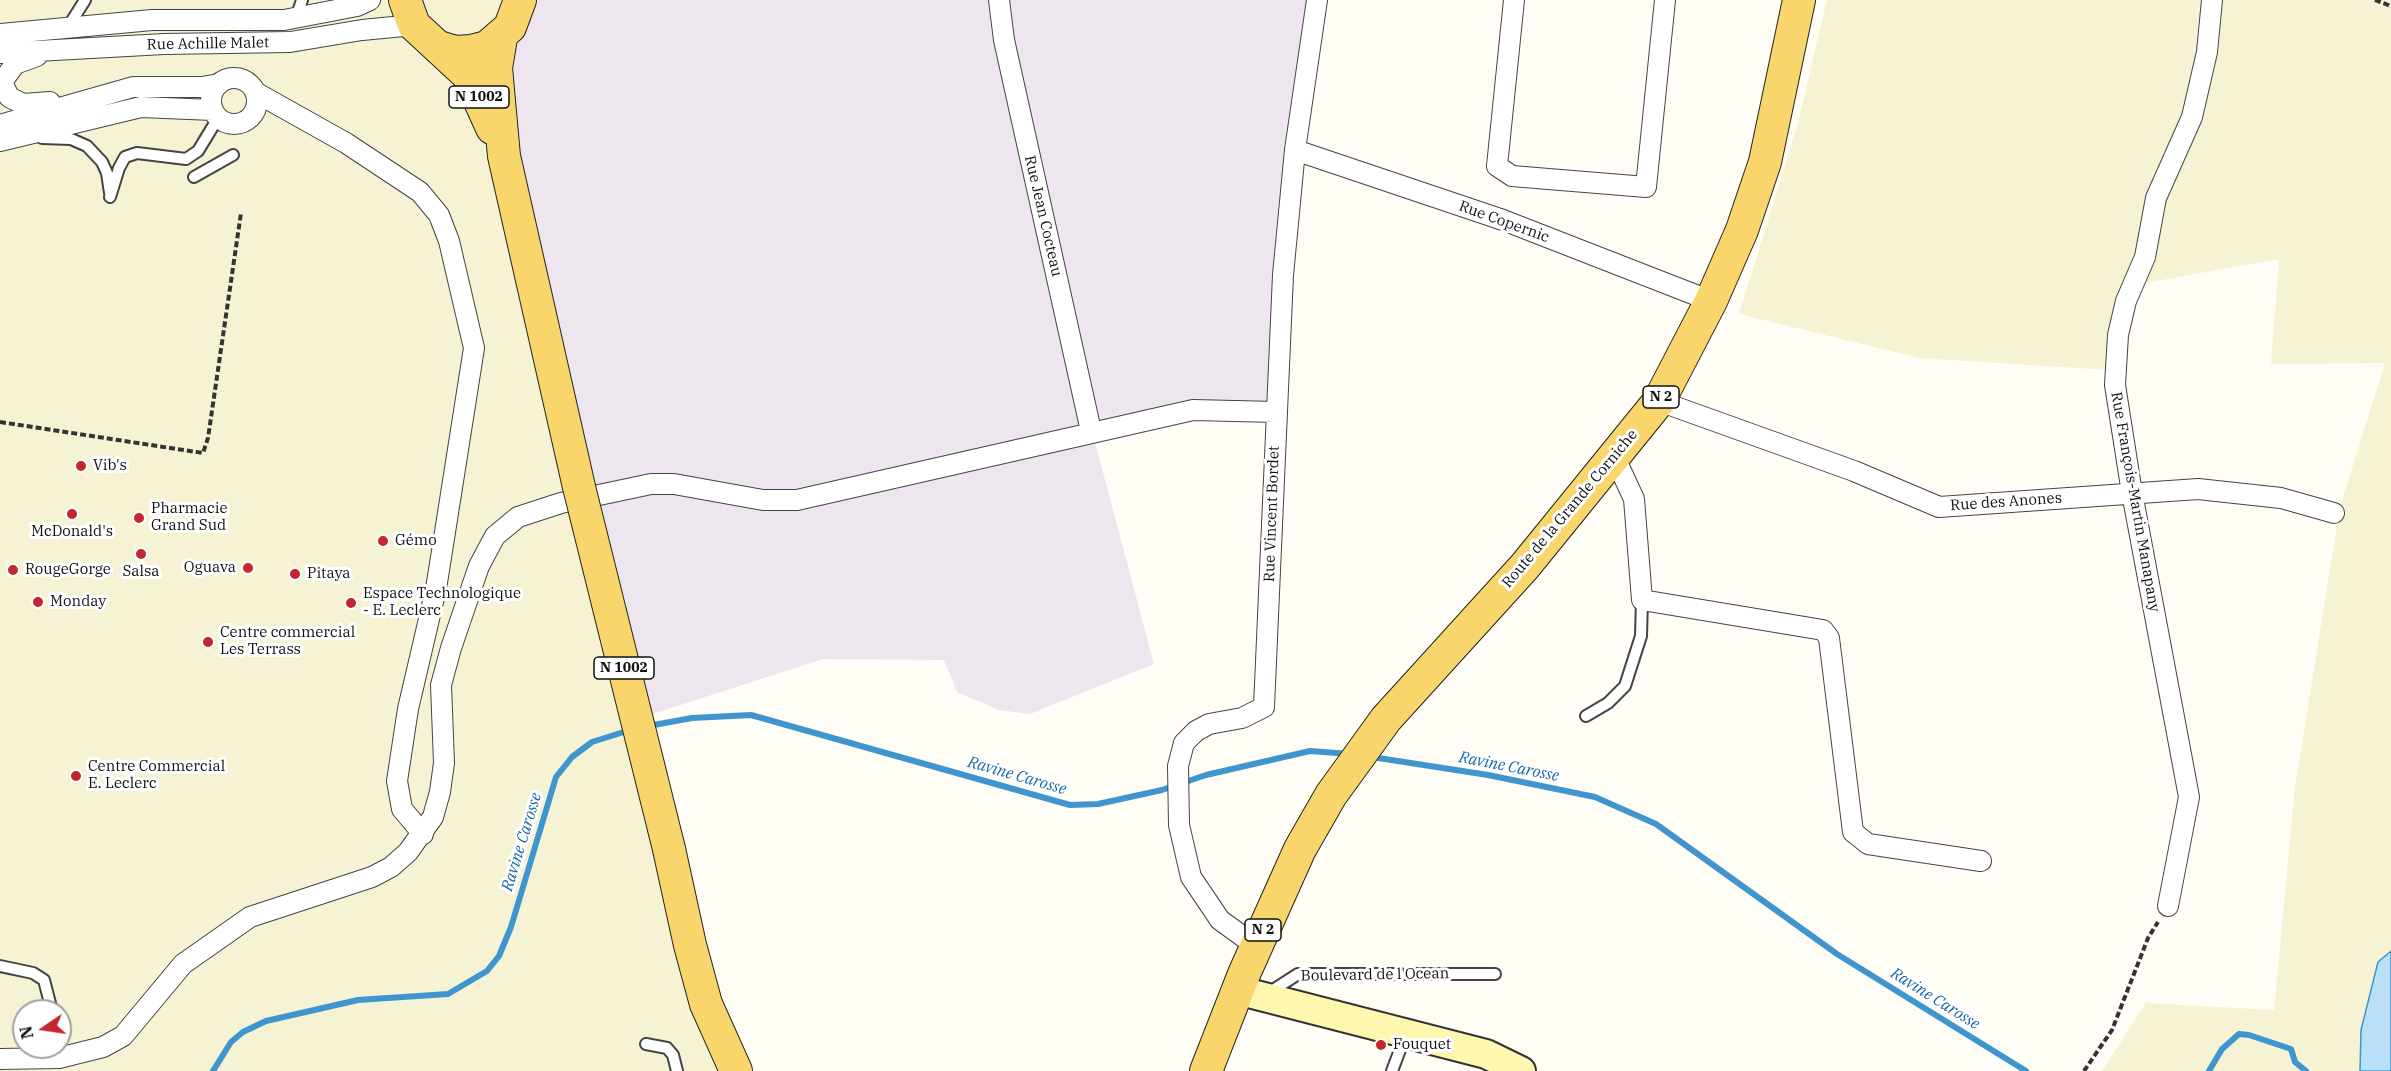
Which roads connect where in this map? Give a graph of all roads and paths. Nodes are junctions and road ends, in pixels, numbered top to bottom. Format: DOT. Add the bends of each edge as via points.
graph roads {
  1 [pos="85,0"];
  2 [pos="370,0"];
  3 [pos="520,0"];
  4 [pos="999,0"];
  5 [pos="1317,0"];
  6 [pos="1514,0"];
  7 [pos="1665,0"];
  8 [pos="1799,0"];
  9 [pos="2211,0"];
  10 [pos="2375,0"];
  11 [pos="334,4"];
  12 [pos="2391,6"];
  13 [pos="299,9"];
  14 [pos="410,13"];
  15 [pos="68,27"];
  16 [pos="0,34"];
  17 [pos="501,38"];
  18 [pos="439,47"];
  19 [pos="55,50"];
  20 [pos="0,53"];
  21 [pos="219,84"];
  22 [pos="255,92"];
  23 [pos="86,100"];
  24 [pos="216,114"];
  25 [pos="296,114"];
  26 [pos="250,119"];
  27 [pos="0,125"];
  28 [pos="9,139"];
  29 [pos="1295,150"];
  30 [pos="233,155"];
  31 [pos="504,156"];
  32 [pos="194,177"];
  33 [pos="241,213"];
  34 [pos="1711,301"];
  35 [pos="1659,400"];
  36 [pos="1276,412"];
  37 [pos="0,422"];
  38 [pos="1091,431"];
  39 [pos="1615,458"];
  40 [pos="2132,493"];
  41 [pos="2334,513"];
  42 [pos="1642,600"];
  43 [pos="1586,716"];
  44 [pos="423,834"];
  45 [pos="1982,861"];
  46 [pos="2168,906"];
  47 [pos="1256,946"];
  48 [pos="0,966"];
  49 [pos="1495,974"];
  50 [pos="1249,993"];
  51 [pos="49,999"];
  52 [pos="1407,1034"];
  53 [pos="646,1044"];
  54 [pos="72,1051"];
  55 [pos="677,1071"];
  56 [pos="736,1071"];
  57 [pos="1206,1071"];
  58 [pos="1392,1071"];
  59 [pos="1521,1071"];
  60 [pos="2084,1071"];
  1 -- 15 [label="lane"];
  2 -- 11 [label="street, Rue Achille Malet"];
  3 -- 17 [label="main road" via="514,21"];
  4 -- 38 [label="street, Rue Jean Cocteau" via="1004,40"];
  5 -- 29 [label="street, Rue Vincent Bordet"];
  6 -- 7 [label="street" via="1497,166 1512,176 1646,187"];
  8 -- 34 [label="main road, Route de la Grande Corniche / N 2" via="1766,162"];
  9 -- 40 [label="street, Rue François-Martin Manapany" via="2207,52 2192,117 2156,198 2145,257 2126,301 2118,335 2115,385"];
  10 -- 12 [label="path"];
  11 -- 13 [label="street, Rue Achille Malet"];
  13 -- 15 [label="street, Rue Achille Malet" via="284,20 152,20"];
  14 -- 18 [label="main road" via="425,38"];
  14 -- 19 [label="street, Rue Achille Malet" via="362,30 290,42"];
  15 -- 16 [label="street, Rue Achille Malet"];
  17 -- 18 [label="main road" via="471,51"];
  17 -- 31 [label="main road, N 1002" via="496,68"];
  18 -- 31 [label="main road, N 1002" via="468,75"];
  19 -- 20 [label="street, Rue Achille Malet"];
  19 -- 23 [label="street" via="15,64 2,82 9,97 23,104"];
  21 -- 22 [label="street" via="239,79"];
  21 -- 23 [label="street" via="133,87"];
  21 -- 24 [label="street" via="212,96"];
  22 -- 25 [label="street"];
  22 -- 26 [label="street" via="257,106"];
  23 -- 27 [label="street"];
  24 -- 26 [label="street" via="231,124"];
  24 -- 28 [label="street" via="191,107 141,107"];
  24 -- 28 [label="lane" via="198,151 186,159 137,153 126,157 110,197 107,173 87,146 70,139"];
  25 -- 26 [label="street"];
  25 -- 44 [label="street" via="420,192 439,215 474,348 397,781 402,809"];
  29 -- 34 [label="street, Rue Copernic" via="1503,220"];
  29 -- 36 [label="street, Rue Vincent Bordet"];
  30 -- 32 [label="lane"];
  31 -- 56 [label="main road, N 1002, bridge" via="690,945 706,1004"];
  33 -- 37 [label="path" via="203,453"];
  34 -- 35 [label="main road, Route de la Grande Corniche / N 2"];
  35 -- 39 [label="main road, Route de la Grande Corniche / N 2"];
  35 -- 40 [label="street, Rue des Anones" via="1854,471 1939,507"];
  36 -- 38 [label="street" via="1192,410"];
  36 -- 47 [label="street, Rue Vincent Bordet" via="1264,707 1242,718 1209,724 1196,731 1184,744 1178,766 1179,825 1191,877 1220,920"];
  38 -- 44 [label="street" via="797,500 763,500 674,484 651,484 561,503 518,517 495,536 479,567 451,648 441,685 444,763 440,792"];
  39 -- 42 [label="street" via="1634,499"];
  39 -- 47 [label="main road, Route de la Grande Corniche / N 2" via="1525,567 1386,718 1331,795 1300,849"];
  40 -- 41 [label="street, Rue des Anones" via="2198,489 2281,498"];
  40 -- 46 [label="street, Rue François-Martin Manapany" via="2189,797"];
  42 -- 43 [label="lane" via="1641,636 1625,686"];
  42 -- 45 [label="street" via="1823,630 1829,639 1853,832 1868,844"];
  44 -- 54 [label="street" via="399,860 372,877 250,917 183,964 123,1036 103,1047"];
  46 -- 60 [label="path" via="2148,938 2112,1030"];
  47 -- 50 [label="main road, N 2"];
  48 -- 51 [label="lane" via="33,973 44,980"];
  49 -- 50 [label="lane, Boulevard de l'Ocean" via="1298,974"];
  50 -- 52 [label="street, Boulevard de l'Ocean"];
  50 -- 57 [label="main road, N 2"];
  52 -- 58 [label="lane"];
  52 -- 59 [label="street, Boulevard de l'Ocean" via="1486,1054"];
  53 -- 55 [label="lane" via="667,1048 673,1054"];
}
